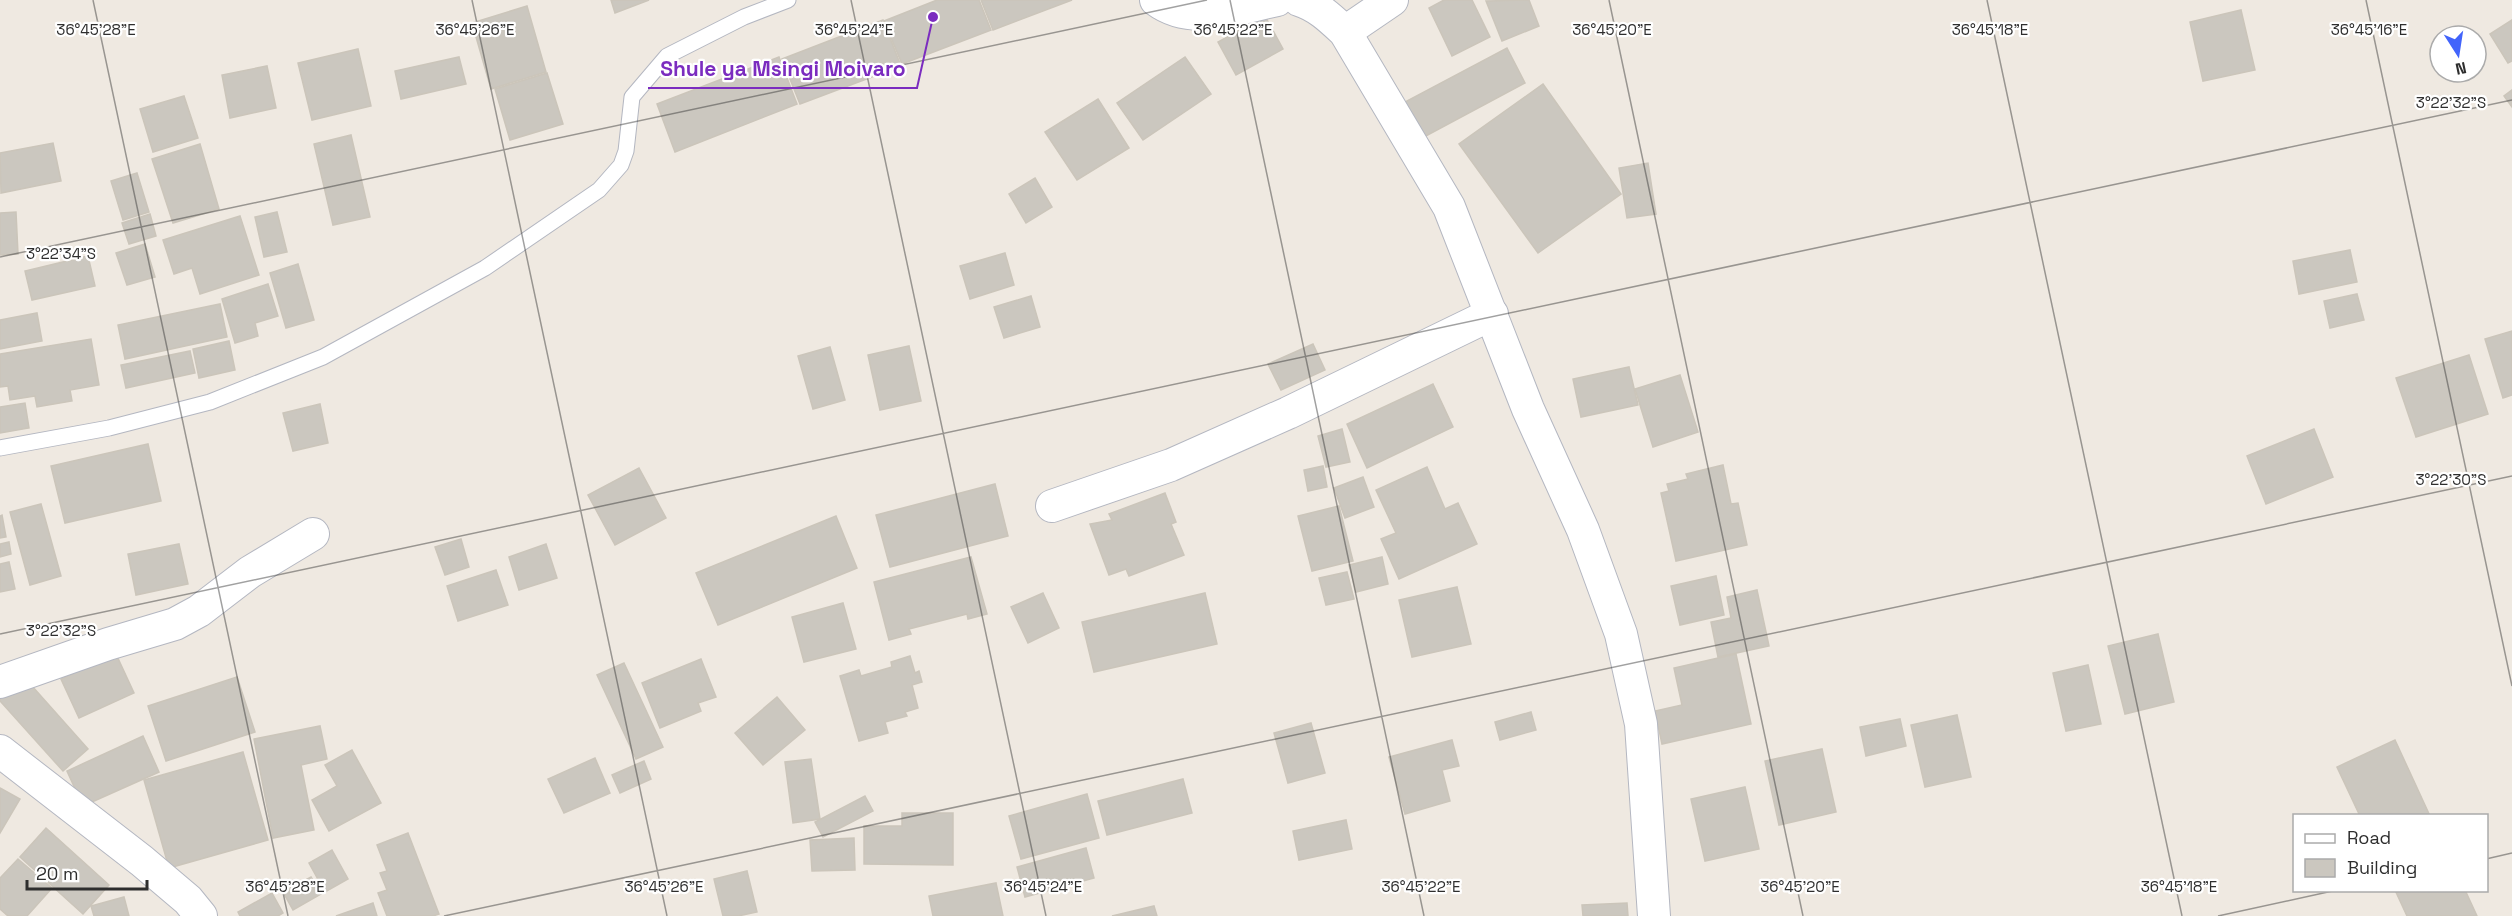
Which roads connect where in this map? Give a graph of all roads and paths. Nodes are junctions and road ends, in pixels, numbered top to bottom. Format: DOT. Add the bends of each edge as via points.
graph roads {
  1 [pos="788,0"];
  2 [pos="1156,0"];
  3 [pos="1277,0"];
  4 [pos="1299,0"];
  5 [pos="1392,0"];
  6 [pos="1345,33"];
  7 [pos="1492,314"];
  8 [pos="0,448"];
  9 [pos="1052,506"];
  10 [pos="313,534"];
  11 [pos="0,682"];
  12 [pos="0,751"];
  13 [pos="201,916"];
  14 [pos="1654,916"];
  1 -- 8 [label="lane" via="744,17 667,56 632,97 627,151 621,165 598,190 485,268 323,357 210,402 109,428"];
  2 -- 3 [label="street" via="1182,14 1202,15"];
  4 -- 6 [label="street" via="1325,14"];
  5 -- 6 [label="street"];
  6 -- 7 [label="street" via="1449,207"];
  7 -- 9 [label="street" via="1171,465"];
  7 -- 14 [label="street" via="1528,409 1583,530 1621,634 1641,724"];
  10 -- 11 [label="street" via="175,624"];
  12 -- 13 [label="street" via="142,861"];
}
